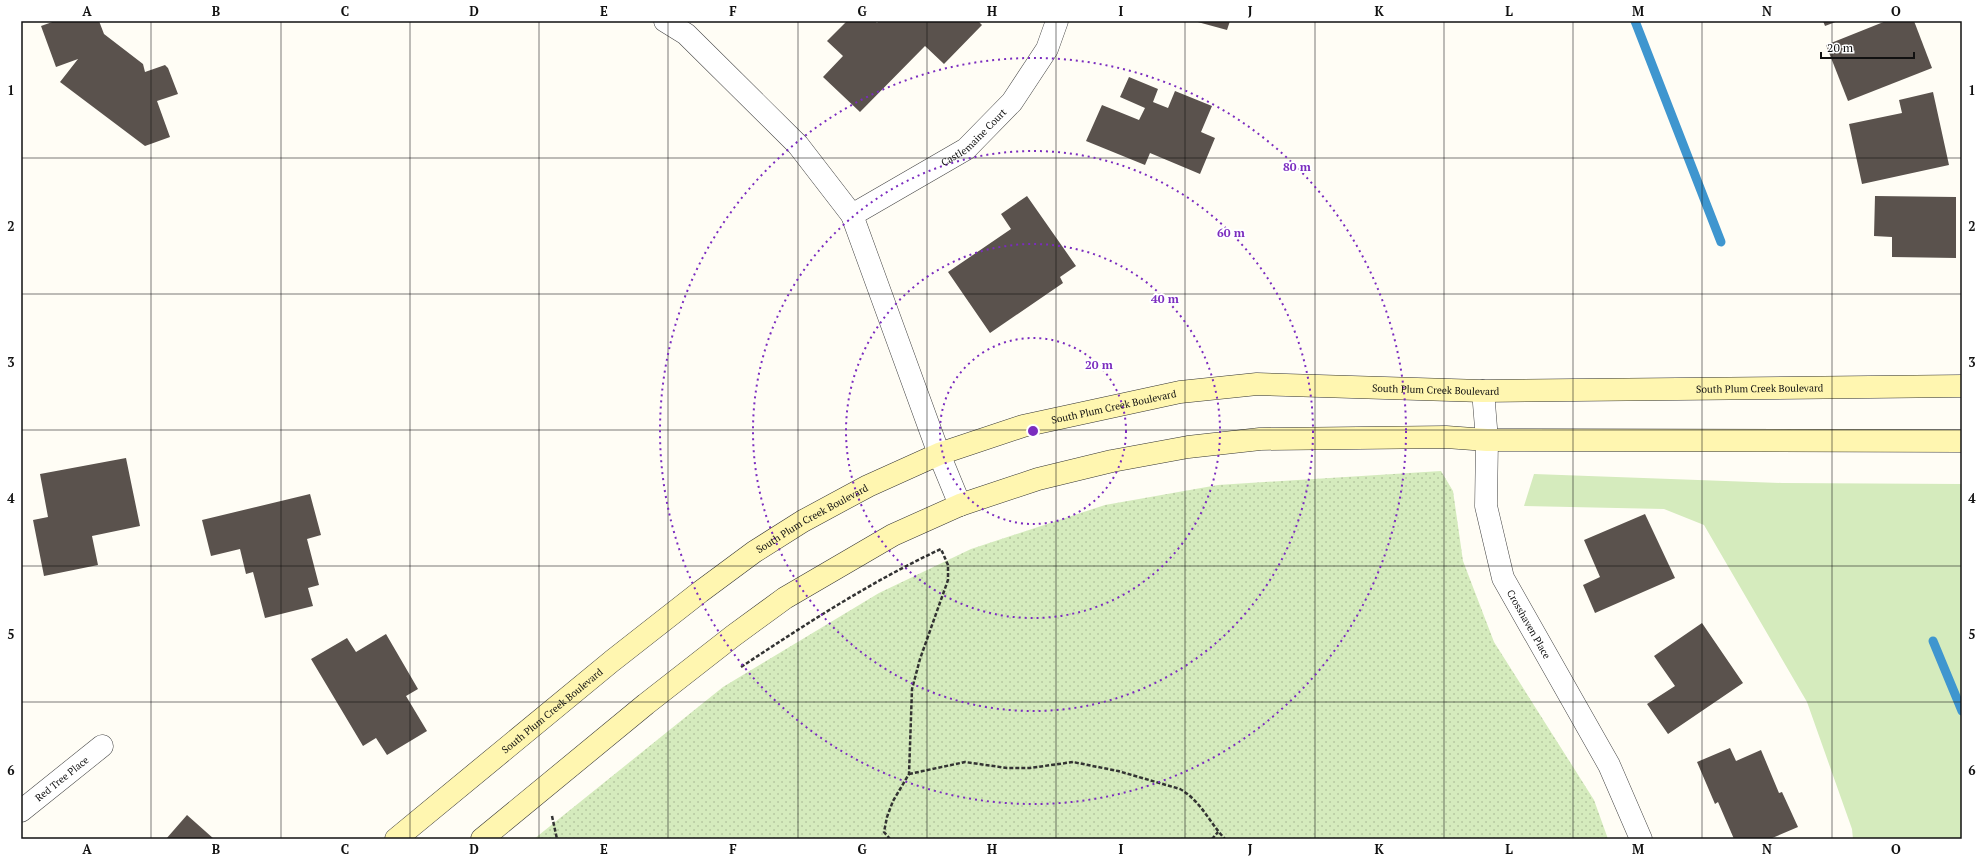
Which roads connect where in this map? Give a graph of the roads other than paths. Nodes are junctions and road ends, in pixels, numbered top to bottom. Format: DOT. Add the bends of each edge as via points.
graph roads {
  1 [pos="665,21"];
  2 [pos="1056,21"];
  3 [pos="852,215"];
  4 [pos="1962,386"];
  5 [pos="1483,391"];
  6 [pos="1487,440"];
  7 [pos="1962,441"];
  8 [pos="939,454"];
  9 [pos="960,505"];
  10 [pos="102,746"];
  11 [pos="21,811"];
  12 [pos="396,839"];
  13 [pos="482,839"];
  14 [pos="1641,839"];
  1 -- 3 [label="street" via="686,34 798,145"];
  2 -- 3 [label="street, Castlemaine Court" via="1047,49 1012,102 966,149"];
  3 -- 8 [label="street"];
  4 -- 5 [label="street, South Plum Creek Boulevard"];
  5 -- 6 [label="street, Crosshaven Place"];
  5 -- 8 [label="street, South Plum Creek Boulevard" via="1257,384 1180,392 1023,426"];
  6 -- 7 [label="street"];
  6 -- 9 [label="street" via="1446,437 1260,439 1188,446 1038,479"];
  6 -- 14 [label="street, Crosshaven Place" via="1486,506 1503,578 1610,765"];
  8 -- 9 [label="street"];
  8 -- 12 [label="street, South Plum Creek Boulevard" via="868,486 803,521 748,557 612,661"];
  9 -- 13 [label="street" via="892,536 785,598 646,704"];
  10 -- 11 [label="street, Red Tree Place"];
}
